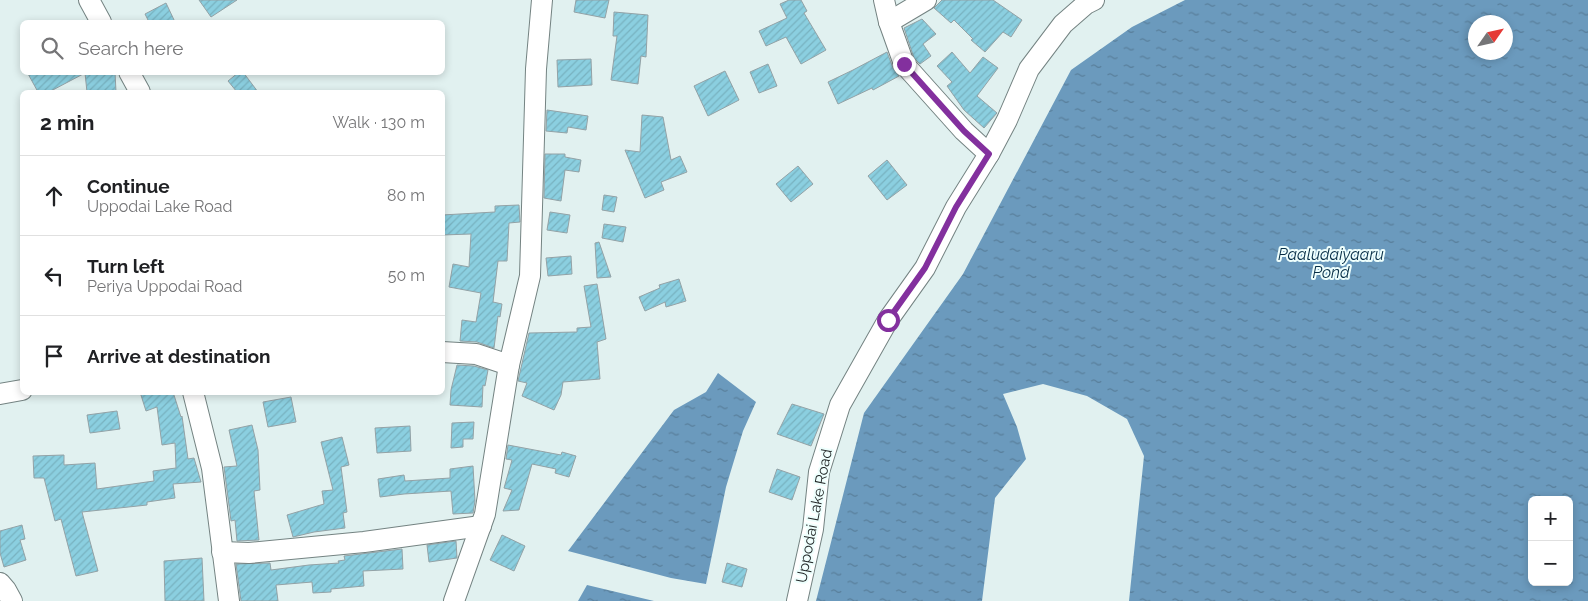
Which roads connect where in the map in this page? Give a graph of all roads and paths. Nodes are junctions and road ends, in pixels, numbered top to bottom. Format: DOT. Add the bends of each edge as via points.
graph roads {
  1 [pos="89,0"];
  2 [pos="542,0"];
  3 [pos="884,0"];
  4 [pos="926,0"];
  5 [pos="1094,0"];
  6 [pos="100,20"];
  7 [pos="889,22"];
  8 [pos="131,75"];
  9 [pos="139,90"];
  10 [pos="989,154"];
  11 [pos="445,352"];
  12 [pos="510,366"];
  13 [pos="20,390"];
  14 [pos="0,394"];
  15 [pos="194,395"];
  16 [pos="481,526"];
  17 [pos="222,552"];
  18 [pos="0,583"];
  19 [pos="12,601"];
  20 [pos="229,601"];
  21 [pos="454,601"];
  22 [pos="797,601"];
  1 -- 6 [label="street"];
  2 -- 12 [label="street" via="536,69 530,276"];
  3 -- 7 [label="street"];
  4 -- 7 [label="street"];
  5 -- 10 [label="street, Uppodai Lake Road" via="1062,24 1029,69"];
  7 -- 10 [label="street" via="904,64"];
  8 -- 9 [label="street"];
  10 -- 22 [label="street, Uppodai Lake Road" via="956,207 925,268 888,320 840,404 819,472 813,529"];
  11 -- 12 [label="street" via="476,354"];
  12 -- 16 [label="street" via="486,514"];
  13 -- 14 [label="street"];
  15 -- 17 [label="street" via="212,468"];
  16 -- 17 [label="street" via="364,542 249,553"];
  16 -- 21 [label="street"];
  17 -- 20 [label="street"];
  18 -- 19 [label="street"];
}
